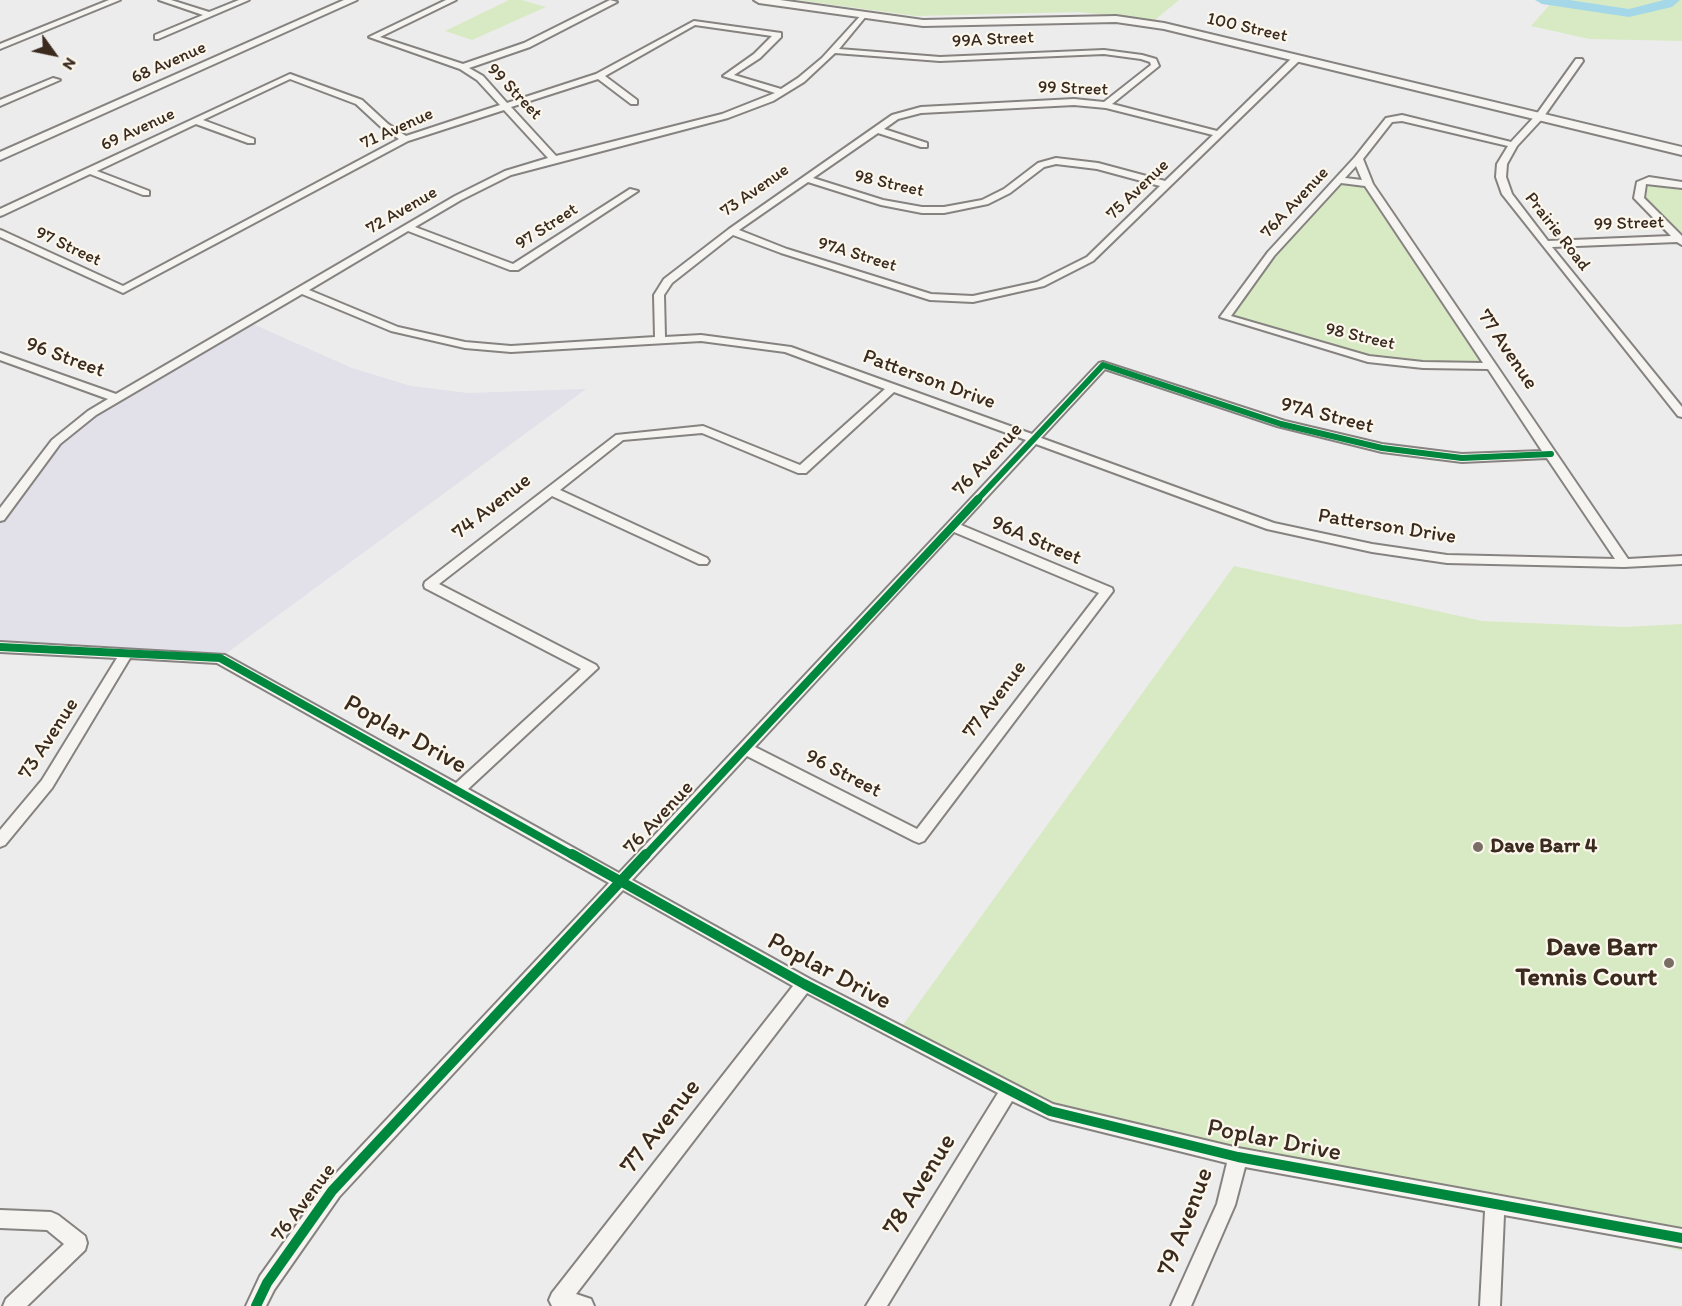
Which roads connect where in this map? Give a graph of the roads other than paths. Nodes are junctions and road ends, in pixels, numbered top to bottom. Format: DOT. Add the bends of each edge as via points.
graph roads {
  1 [pos="116,0"];
  2 [pos="163,0"];
  3 [pos="246,0"];
  4 [pos="336,0"];
  5 [pos="352,0"];
  6 [pos="452,0"];
  7 [pos="759,0"];
  8 [pos="609,1"];
  9 [pos="210,15"];
  10 [pos="863,15"];
  11 [pos="158,37"];
  12 [pos="0,47"];
  13 [pos="834,51"];
  14 [pos="1297,58"];
  15 [pos="1578,61"];
  16 [pos="463,67"];
  17 [pos="599,76"];
  18 [pos="56,80"];
  19 [pos="782,92"];
  20 [pos="2,101"];
  21 [pos="634,102"];
  22 [pos="1106,105"];
  23 [pos="508,107"];
  24 [pos="921,110"];
  25 [pos="1539,117"];
  26 [pos="197,121"];
  27 [pos="875,129"];
  28 [pos="1220,134"];
  29 [pos="405,139"];
  30 [pos="251,141"];
  31 [pos="924,145"];
  32 [pos="1513,146"];
  33 [pos="0,148"];
  34 [pos="1682,151"];
  35 [pos="0,156"];
  36 [pos="554,159"];
  37 [pos="1358,159"];
  38 [pos="90,171"];
  39 [pos="806,179"];
  40 [pos="1339,180"];
  41 [pos="1368,184"];
  42 [pos="1167,185"];
  43 [pos="1682,185"];
  44 [pos="633,191"];
  45 [pos="146,193"];
  46 [pos="0,213"];
  47 [pos="408,228"];
  48 [pos="732,231"];
  49 [pos="0,233"];
  50 [pos="1680,240"];
  51 [pos="1545,244"];
  52 [pos="123,290"];
  53 [pos="301,290"];
  54 [pos="973,300"];
  55 [pos="1225,317"];
  56 [pos="660,340"];
  57 [pos="0,356"];
  58 [pos="1103,365"];
  59 [pos="1492,366"];
  60 [pos="893,387"];
  61 [pos="115,398"];
  62 [pos="1682,414"];
  63 [pos="1033,439"];
  64 [pos="1551,454"];
  65 [pos="552,490"];
  66 [pos="0,517"];
  67 [pos="951,526"];
  68 [pos="1682,560"];
  69 [pos="703,561"];
  70 [pos="1624,563"];
  71 [pos="1107,591"];
  72 [pos="0,647"];
  73 [pos="125,655"];
  74 [pos="747,749"];
  75 [pos="459,789"];
  76 [pos="919,837"];
  77 [pos="0,841"];
  78 [pos="623,882"];
  79 [pos="804,984"];
  80 [pos="1008,1092"];
  81 [pos="1238,1157"];
  82 [pos="1495,1203"];
  83 [pos="0,1219"];
  84 [pos="1682,1238"];
  85 [pos="13,1306"];
  86 [pos="256,1306"];
  87 [pos="584,1306"];
  88 [pos="876,1306"];
  89 [pos="1181,1306"];
  90 [pos="1490,1306"];
  1 -- 12 [label="street"];
  2 -- 9 [label="street"];
  3 -- 9 [label="street"];
  4 -- 33 [label="main road, 68 Avenue"];
  5 -- 35 [label="main road, 68 Avenue"];
  6 -- 16 [label="street, 99 Street" via="373,37"];
  7 -- 10 [label="main road, 100 Street"];
  8 -- 16 [label="street" via="527,45"];
  9 -- 11 [label="street"];
  10 -- 13 [label="street, 72 Avenue"];
  10 -- 14 [label="main road, 100 Street" via="938,23 1116,19 1164,26"];
  13 -- 19 [label="street, 72 Avenue"];
  13 -- 22 [label="street, 99A Street" via="940,59 1104,52 1153,61 1155,66"];
  14 -- 25 [label="main road, 100 Street"];
  14 -- 28 [label="street, 75 Avenue"];
  15 -- 25 [label="street, Prairie Road"];
  16 -- 23 [label="street, 99 Street" via="480,78"];
  17 -- 19 [label="street, 71 Avenue" via="694,23 778,35 757,56 727,76"];
  17 -- 21 [label="street"];
  17 -- 23 [label="street, 71 Avenue"];
  18 -- 20 [label="street"];
  19 -- 36 [label="street, 72 Avenue" via="739,112"];
  22 -- 24 [label="street, 99 Street" via="1040,103"];
  22 -- 28 [label="street, 99 Street"];
  23 -- 29 [label="street, 71 Avenue"];
  23 -- 36 [label="street, 99 Street"];
  24 -- 27 [label="street, 73 Avenue" via="895,117"];
  25 -- 32 [label="street, Prairie Road"];
  25 -- 34 [label="main road, 100 Street"];
  26 -- 29 [label="street, 69 Avenue" via="290,76 359,102"];
  26 -- 30 [label="street"];
  26 -- 38 [label="street, 69 Avenue"];
  27 -- 31 [label="street"];
  27 -- 39 [label="street, 73 Avenue"];
  28 -- 42 [label="street, 75 Avenue"];
  29 -- 52 [label="street, 71 Avenue"];
  32 -- 37 [label="street, 76A Avenue" via="1402,117 1389,120"];
  32 -- 51 [label="street, Prairie Road" via="1502,164 1501,177 1507,194"];
  36 -- 47 [label="street, 72 Avenue" via="508,173"];
  37 -- 40 [label="street, 76A Avenue"];
  37 -- 41 [label="street, 77 Avenue"];
  38 -- 45 [label="street"];
  38 -- 46 [label="street, 69 Avenue"];
  39 -- 42 [label="street, 98 Street" via="922,210 985,202 1041,165 1056,161 1098,166"];
  39 -- 48 [label="street, 73 Avenue"];
  40 -- 41 [label="street"];
  40 -- 55 [label="street, 76A Avenue" via="1271,254"];
  41 -- 59 [label="street, 77 Avenue"];
  42 -- 54 [label="street, 75 Avenue" via="1090,259 1040,284"];
  43 -- 50 [label="street" via="1642,182 1639,198"];
  44 -- 47 [label="street, 97 Street" via="514,268"];
  47 -- 53 [label="street, 72 Avenue"];
  48 -- 54 [label="street, 97A Street" via="930,297"];
  48 -- 56 [label="street, 73 Avenue" via="668,281 660,296"];
  49 -- 52 [label="street, 97 Street"];
  50 -- 51 [label="street, 99 Street"];
  51 -- 62 [label="street, Prairie Road"];
  53 -- 56 [label="street, Patterson Drive" via="395,329 465,345 511,349"];
  53 -- 61 [label="street, 72 Avenue"];
  55 -- 59 [label="street, 98 Street" via="1368,359"];
  56 -- 60 [label="street, Patterson Drive" via="701,338 787,349"];
  57 -- 61 [label="street, 96 Street"];
  58 -- 63 [label="street, 76 Avenue"];
  58 -- 64 [label="street, 97A Street" via="1281,424 1382,448 1462,458"];
  59 -- 64 [label="street, 77 Avenue"];
  60 -- 63 [label="street, Patterson Drive"];
  60 -- 65 [label="street, 74 Avenue" via="802,470 703,429 620,437"];
  61 -- 66 [label="street, 72 Avenue" via="56,442"];
  63 -- 67 [label="street, 76 Avenue"];
  63 -- 70 [label="street, Patterson Drive" via="1270,526 1372,548 1447,559"];
  64 -- 70 [label="street, 77 Avenue"];
  65 -- 69 [label="street"];
  65 -- 75 [label="street, 74 Avenue" via="430,585 591,668"];
  67 -- 71 [label="street, 96A Street"];
  67 -- 74 [label="street, 76 Avenue"];
  68 -- 70 [label="street, Patterson Drive"];
  71 -- 76 [label="street, 77 Avenue"];
  72 -- 73 [label="street, Poplar Drive"];
  73 -- 75 [label="street, Poplar Drive" via="220,658"];
  73 -- 77 [label="street, 73 Avenue" via="46,784"];
  74 -- 76 [label="street, 96 Street"];
  74 -- 78 [label="street, 76 Avenue"];
  75 -- 78 [label="street, Poplar Drive"];
  78 -- 79 [label="street, Poplar Drive"];
  78 -- 86 [label="street, 76 Avenue" via="332,1191 267,1283"];
  79 -- 80 [label="street, Poplar Drive"];
  79 -- 87 [label="street, 77 Avenue" via="559,1300"];
  80 -- 81 [label="street, Poplar Drive" via="1050,1111"];
  80 -- 88 [label="street, 78 Avenue"];
  81 -- 82 [label="street, Poplar Drive"];
  81 -- 89 [label="street, 79 Avenue" via="1226,1205"];
  82 -- 84 [label="street, Poplar Drive"];
  82 -- 90 [label="street"];
  83 -- 85 [label="street" via="51,1221 78,1243"];
}
